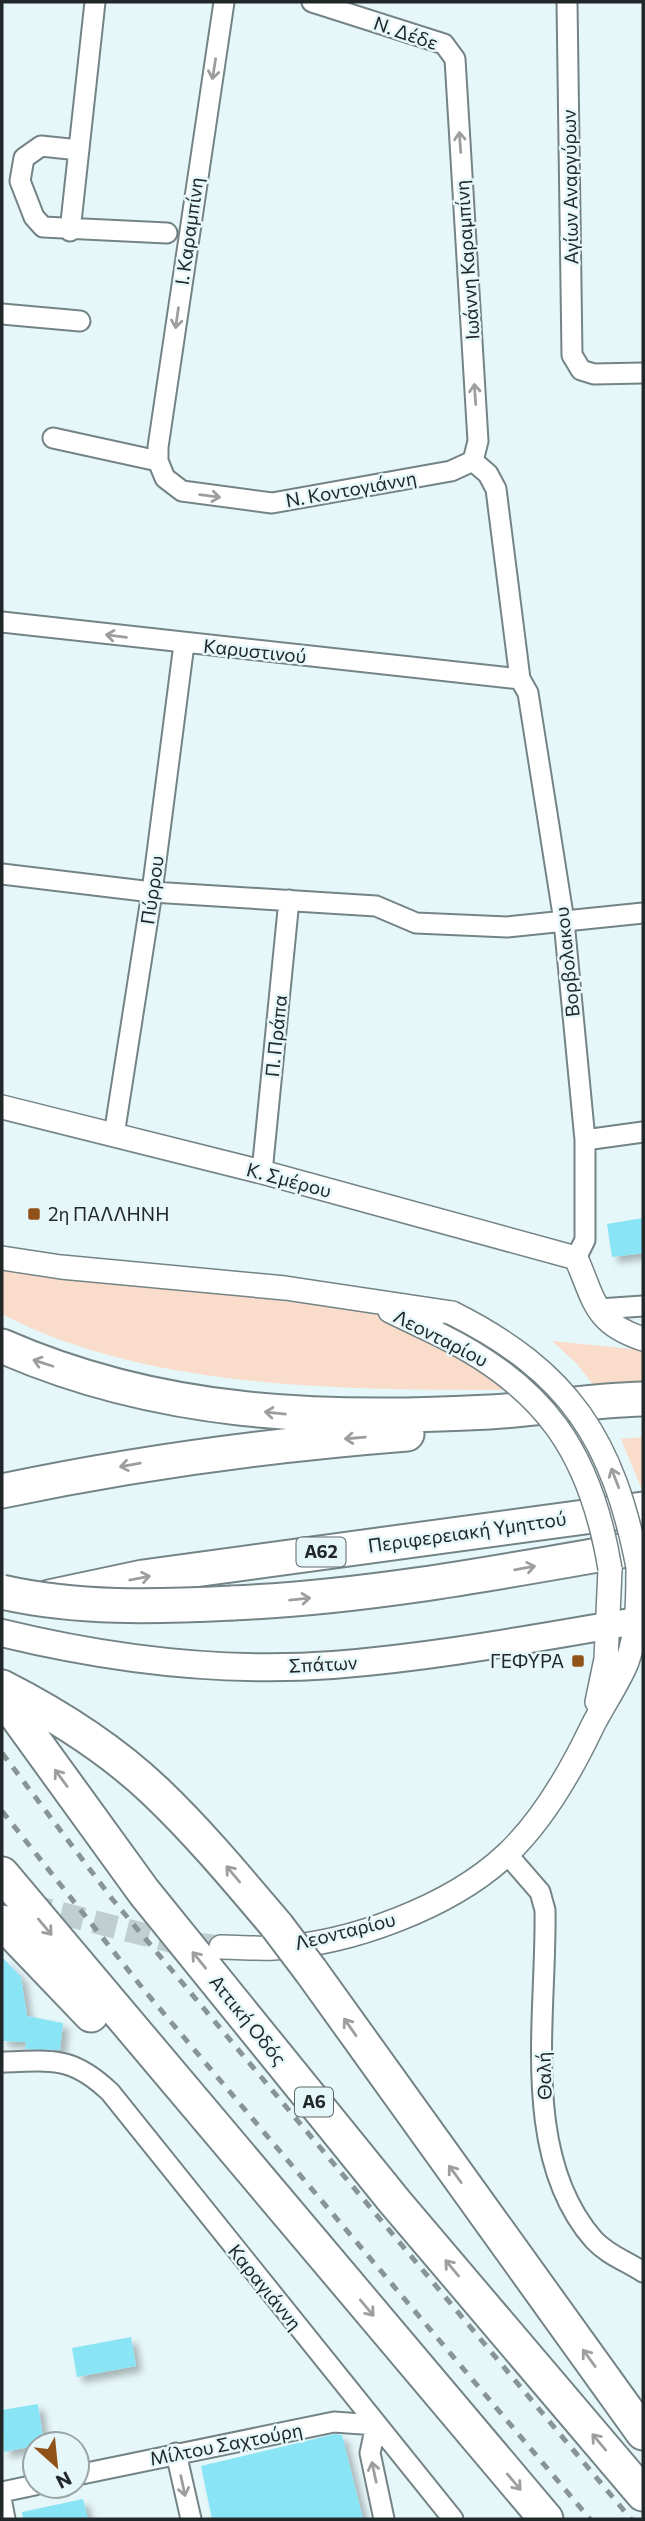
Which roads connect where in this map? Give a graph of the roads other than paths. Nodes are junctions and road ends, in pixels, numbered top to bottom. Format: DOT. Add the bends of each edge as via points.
graph roads {
  1 [pos="95,2"];
  2 [pos="224,2"];
  3 [pos="312,2"];
  4 [pos="567,2"];
  5 [pos="455,59"];
  6 [pos="79,150"];
  7 [pos="70,230"];
  8 [pos="167,233"];
  9 [pos="2,314"];
  10 [pos="80,321"];
  11 [pos="643,373"];
  12 [pos="53,438"];
  13 [pos="158,461"];
  14 [pos="473,461"];
  15 [pos="2,622"];
  16 [pos="184,644"];
  17 [pos="515,678"];
  18 [pos="2,874"];
  19 [pos="152,892"];
  20 [pos="289,900"];
  21 [pos="643,912"];
  22 [pos="564,921"];
  23 [pos="2,1107"];
  24 [pos="643,1132"];
  25 [pos="114,1135"];
  26 [pos="585,1140"];
  27 [pos="262,1172"];
  28 [pos="2,1258"];
  29 [pos="576,1258"];
  30 [pos="368,1301"];
  31 [pos="643,1306"];
  32 [pos="599,1309"];
  33 [pos="643,1339"];
  34 [pos="2,1346"];
  35 [pos="643,1399"];
  36 [pos="643,1415"];
  37 [pos="2,1491"];
  38 [pos="643,1508"];
  39 [pos="640,1557"];
  40 [pos="2,1592"];
  41 [pos="2,1607"];
  42 [pos="640,1620"];
  43 [pos="610,1626"];
  44 [pos="2,1633"];
  45 [pos="2,1686"];
  46 [pos="2,1696"];
  47 [pos="593,1726"];
  48 [pos="507,1854"];
  49 [pos="2,1874"];
  50 [pos="2,1922"];
  51 [pos="222,1947"];
  52 [pos="2,2062"];
  53 [pos="323,2256"];
  54 [pos="643,2272"];
  55 [pos="376,2425"];
  56 [pos="643,2434"];
  57 [pos="176,2453"];
  58 [pos="91,2472"];
  59 [pos="21,2488"];
  60 [pos="2,2492"];
  61 [pos="643,2494"];
  62 [pos="2,2503"];
  63 [pos="5,2519"];
  64 [pos="191,2519"];
  65 [pos="384,2519"];
  66 [pos="453,2519"];
  67 [pos="546,2519"];
  1 -- 6 [label="street"];
  2 -- 13 [label="street, Ι. Καραμπίνη, one-way"];
  3 -- 5 [label="street, Ν. Δέδε" via="444,44"];
  4 -- 11 [label="street, Αγίων Αναργύρων" via="572,355 581,370 594,374"];
  14 -- 5 [label="street, Ιωάννη Καραμπίνη, one-way" via="478,442"];
  6 -- 7 [label="street"];
  6 -- 7 [label="street" via="41,146 24,158 20,181 34,217 43,227"];
  7 -- 8 [label="street"];
  9 -- 10 [label="street"];
  12 -- 13 [label="street"];
  13 -- 14 [label="street, Ν. Koντογιάννη, one-way" via="168,482 182,491 272,503 451,471"];
  14 -- 17 [label="street, Βορβολακου" via="496,489"];
  16 -- 15 [label="street, Καρυστινού, one-way"];
  16 -- 17 [label="street, Καρυστινού"];
  16 -- 19 [label="street, Πύρρου"];
  17 -- 22 [label="street, Βορβολακου" via="528,693"];
  18 -- 19 [label="street"];
  19 -- 20 [label="street"];
  19 -- 25 [label="street, Πύρρου"];
  20 -- 22 [label="street" via="376,906 416,923 507,927"];
  20 -- 27 [label="street, Π. Πράπα"];
  21 -- 22 [label="street"];
  22 -- 26 [label="street, Βορβολακου"];
  23 -- 25 [label="street, Κ. Σμέρου"];
  24 -- 26 [label="street"];
  25 -- 27 [label="street, Κ. Σμέρου"];
  26 -- 29 [label="street, Βορβολακου" via="585,1240"];
  27 -- 29 [label="street, Κ. Σμέρου"];
  28 -- 30 [label="street, Λεονταρίου"];
  29 -- 32 [label="street"];
  39 -- 30 [label="street, Λεονταρίου, one-way, bridge" via="601,1446 578,1411 529,1360 496,1335 452,1313"];
  30 -- 43 [label="street, Λεονταρίου, bridge" via="489,1361 550,1416 577,1458 598,1507 610,1569"];
  31 -- 32 [label="street"];
  32 -- 33 [label="street" via="620,1331"];
  35 -- 34 [label="highway, one-way" via="492,1412 285,1414 197,1405 86,1377"];
  36 -- 37 [label="highway, one-way" via="237,1449 126,1465"];
  41 -- 38 [label="highway, Περιφερειακή Υμηττού / Α62, one-way" via="143,1577"];
  40 -- 39 [label="highway, one-way, bridge" via="90,1604 158,1607 289,1600"];
  39 -- 42 [label="street, Λεονταρίου"];
  42 -- 43 [label="main road, Σπάτων"];
  42 -- 47 [label="street, Λεονταρίου" via="626,1664"];
  43 -- 44 [label="main road, Σπάτων" via="445,1653 330,1665 160,1661"];
  43 -- 47 [label="street, Λεονταρίου"];
  56 -- 45 [label="highway, one-way, bridge" via="311,1971 220,1858 154,1790 98,1745"];
  61 -- 46 [label="highway, Αττική Οδός / Α6, one-way" via="395,2202 144,1892"];
  47 -- 48 [label="street, Λεονταρίου" via="549,1802"];
  48 -- 51 [label="street, Λεονταρίου" via="466,1884 410,1915 372,1928 276,1948"];
  48 -- 54 [label="street, Θαλή" via="540,1892 545,1910 543,2064 547,2137 560,2186 594,2239 612,2256"];
  49 -- 53 [label="highway, one-way"];
  50 -- 53 [label="highway" via="242,2184"];
  52 -- 55 [label="street, Καραγιάννη" via="71,2063 110,2092"];
  53 -- 67 [label="highway, one-way"];
  55 -- 57 [label="street, Μίλτου Σαχτούρη" via="334,2422"];
  65 -- 55 [label="street, one-way" via="370,2453"];
  55 -- 66 [label="street, Καραγιάννη"];
  57 -- 58 [label="street, Μίλτου Σαχτούρη"];
  57 -- 64 [label="street, one-way"];
  59 -- 60 [label="street"];
  62 -- 63 [label="street"];
}
